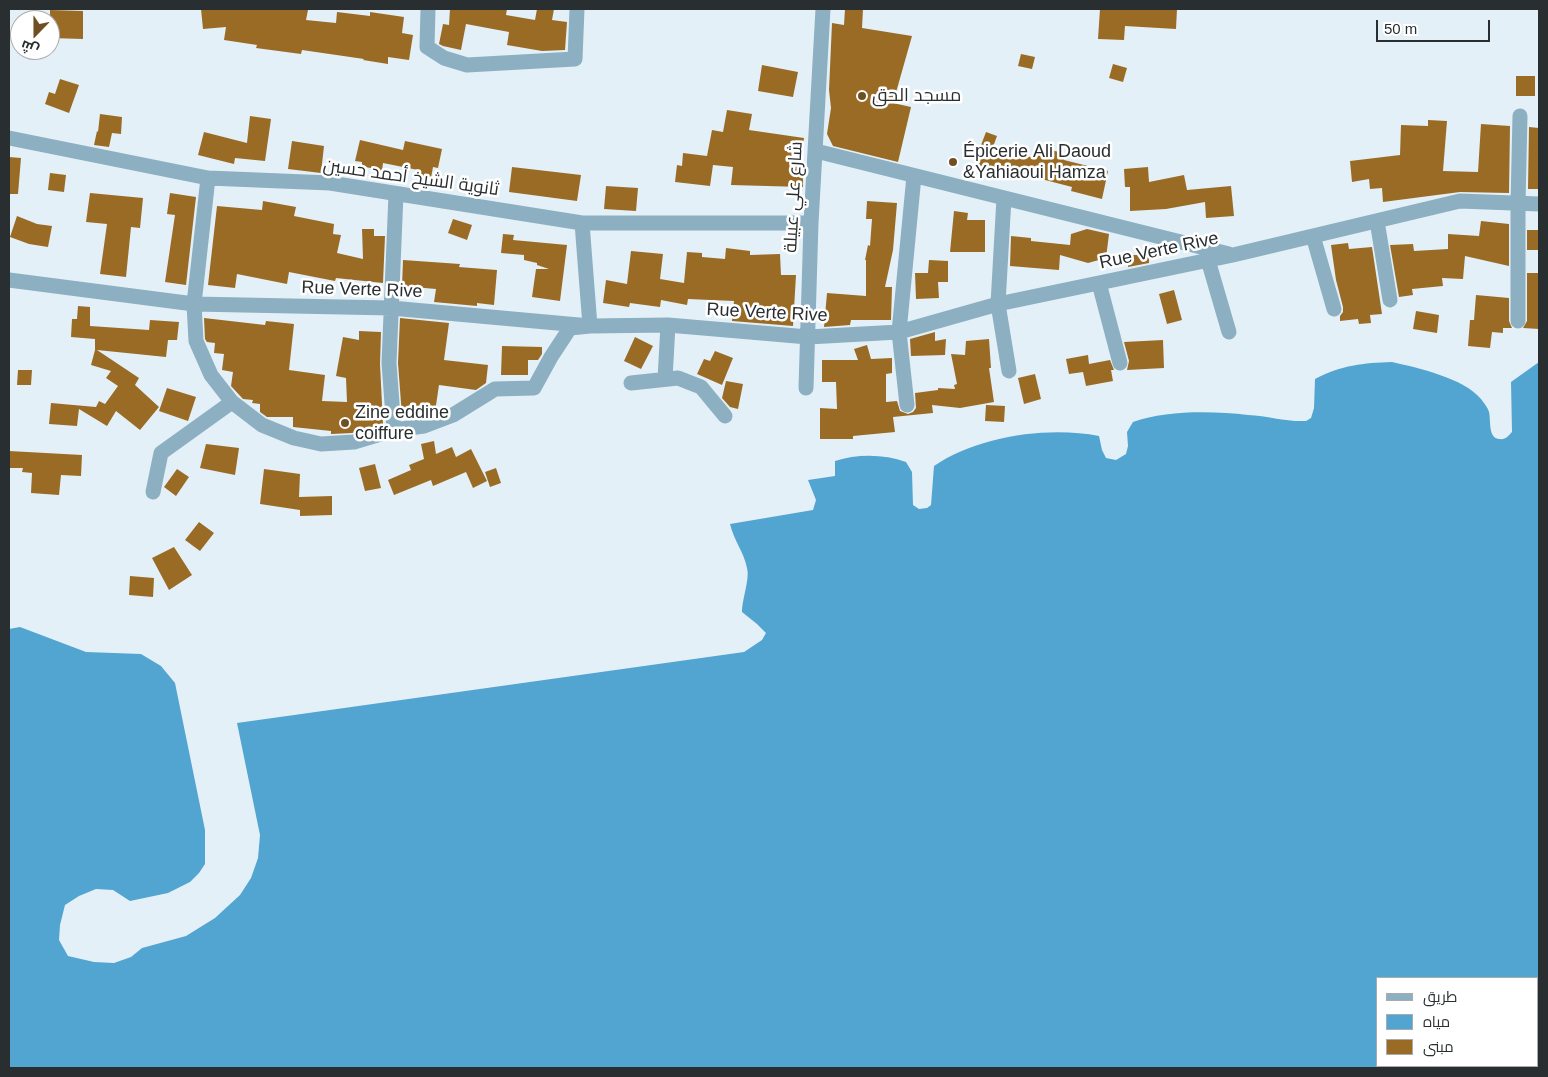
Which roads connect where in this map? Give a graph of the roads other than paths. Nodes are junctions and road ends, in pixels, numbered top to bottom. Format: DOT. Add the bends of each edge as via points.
graph roads {
  1 [pos="428,9"];
  2 [pos="577,9"];
  3 [pos="823,9"];
  4 [pos="1520,116"];
  5 [pos="9,138"];
  6 [pos="816,151"];
  7 [pos="914,176"];
  8 [pos="208,178"];
  9 [pos="396,194"];
  10 [pos="1004,198"];
  11 [pos="1518,204"];
  12 [pos="1539,204"];
  13 [pos="1376,221"];
  14 [pos="582,223"];
  15 [pos="810,223"];
  16 [pos="1313,236"];
  17 [pos="1233,255"];
  18 [pos="1208,260"];
  19 [pos="9,280"];
  20 [pos="1099,283"];
  21 [pos="1390,300"];
  22 [pos="194,304"];
  23 [pos="998,304"];
  24 [pos="391,308"];
  25 [pos="1334,309"];
  26 [pos="1518,321"];
  27 [pos="668,325"];
  28 [pos="590,326"];
  29 [pos="899,332"];
  30 [pos="1229,332"];
  31 [pos="808,337"];
  32 [pos="1120,363"];
  33 [pos="1009,371"];
  34 [pos="665,379"];
  35 [pos="631,383"];
  36 [pos="806,388"];
  37 [pos="232,402"];
  38 [pos="907,404"];
  39 [pos="725,416"];
  40 [pos="394,430"];
  41 [pos="153,492"];
  1 -- 2 [label="street" via="427,48 444,58 467,65 575,59"];
  3 -- 6 [label="street, شارع علي عبيلة"];
  4 -- 11 [label="street"];
  5 -- 8 [label="street, ثانوية الشيخ أحمد حسين"];
  6 -- 7 [label="street"];
  6 -- 15 [label="street, شارع علي عبيلة"];
  7 -- 10 [label="street"];
  7 -- 29 [label="street"];
  8 -- 9 [label="street, ثانوية الشيخ أحمد حسين" via="330,183"];
  8 -- 22 [label="street"];
  9 -- 14 [label="street, ثانوية الشيخ أحمد حسين"];
  9 -- 24 [label="street"];
  10 -- 17 [label="street"];
  10 -- 23 [label="street"];
  11 -- 12 [label="street, Rue Verte Rive"];
  11 -- 13 [label="street, Rue Verte Rive" via="1460,201"];
  11 -- 26 [label="street"];
  13 -- 16 [label="street, Rue Verte Rive"];
  13 -- 21 [label="street"];
  14 -- 15 [label="street, ثانوية الشيخ أحمد حسين"];
  14 -- 28 [label="street"];
  15 -- 31 [label="street, شارع علي عبيلة"];
  16 -- 17 [label="street, Rue Verte Rive"];
  16 -- 25 [label="street"];
  17 -- 18 [label="street, Rue Verte Rive"];
  18 -- 20 [label="street, Rue Verte Rive"];
  18 -- 30 [label="street"];
  19 -- 22 [label="street, Rue Verte Rive"];
  20 -- 23 [label="street, Rue Verte Rive"];
  20 -- 32 [label="street"];
  22 -- 24 [label="street, Rue Verte Rive"];
  22 -- 37 [label="street" via="196,341 211,375"];
  23 -- 29 [label="street, Rue Verte Rive"];
  23 -- 33 [label="street"];
  24 -- 28 [label="street, Rue Verte Rive"];
  24 -- 40 [label="street" via="389,363"];
  27 -- 28 [label="street, Rue Verte Rive"];
  27 -- 31 [label="street, Rue Verte Rive"];
  27 -- 34 [label="street"];
  28 -- 40 [label="street" via="570,328 534,388 495,389 453,415 424,426"];
  29 -- 31 [label="street, Rue Verte Rive"];
  29 -- 38 [label="street"];
  31 -- 36 [label="street, شارع علي عبيلة"];
  34 -- 35 [label="street"];
  34 -- 39 [label="street" via="678,378 701,387"];
  37 -- 40 [label="street" via="262,425 294,438 321,444 354,442"];
  37 -- 41 [label="street" via="161,453"];
}
